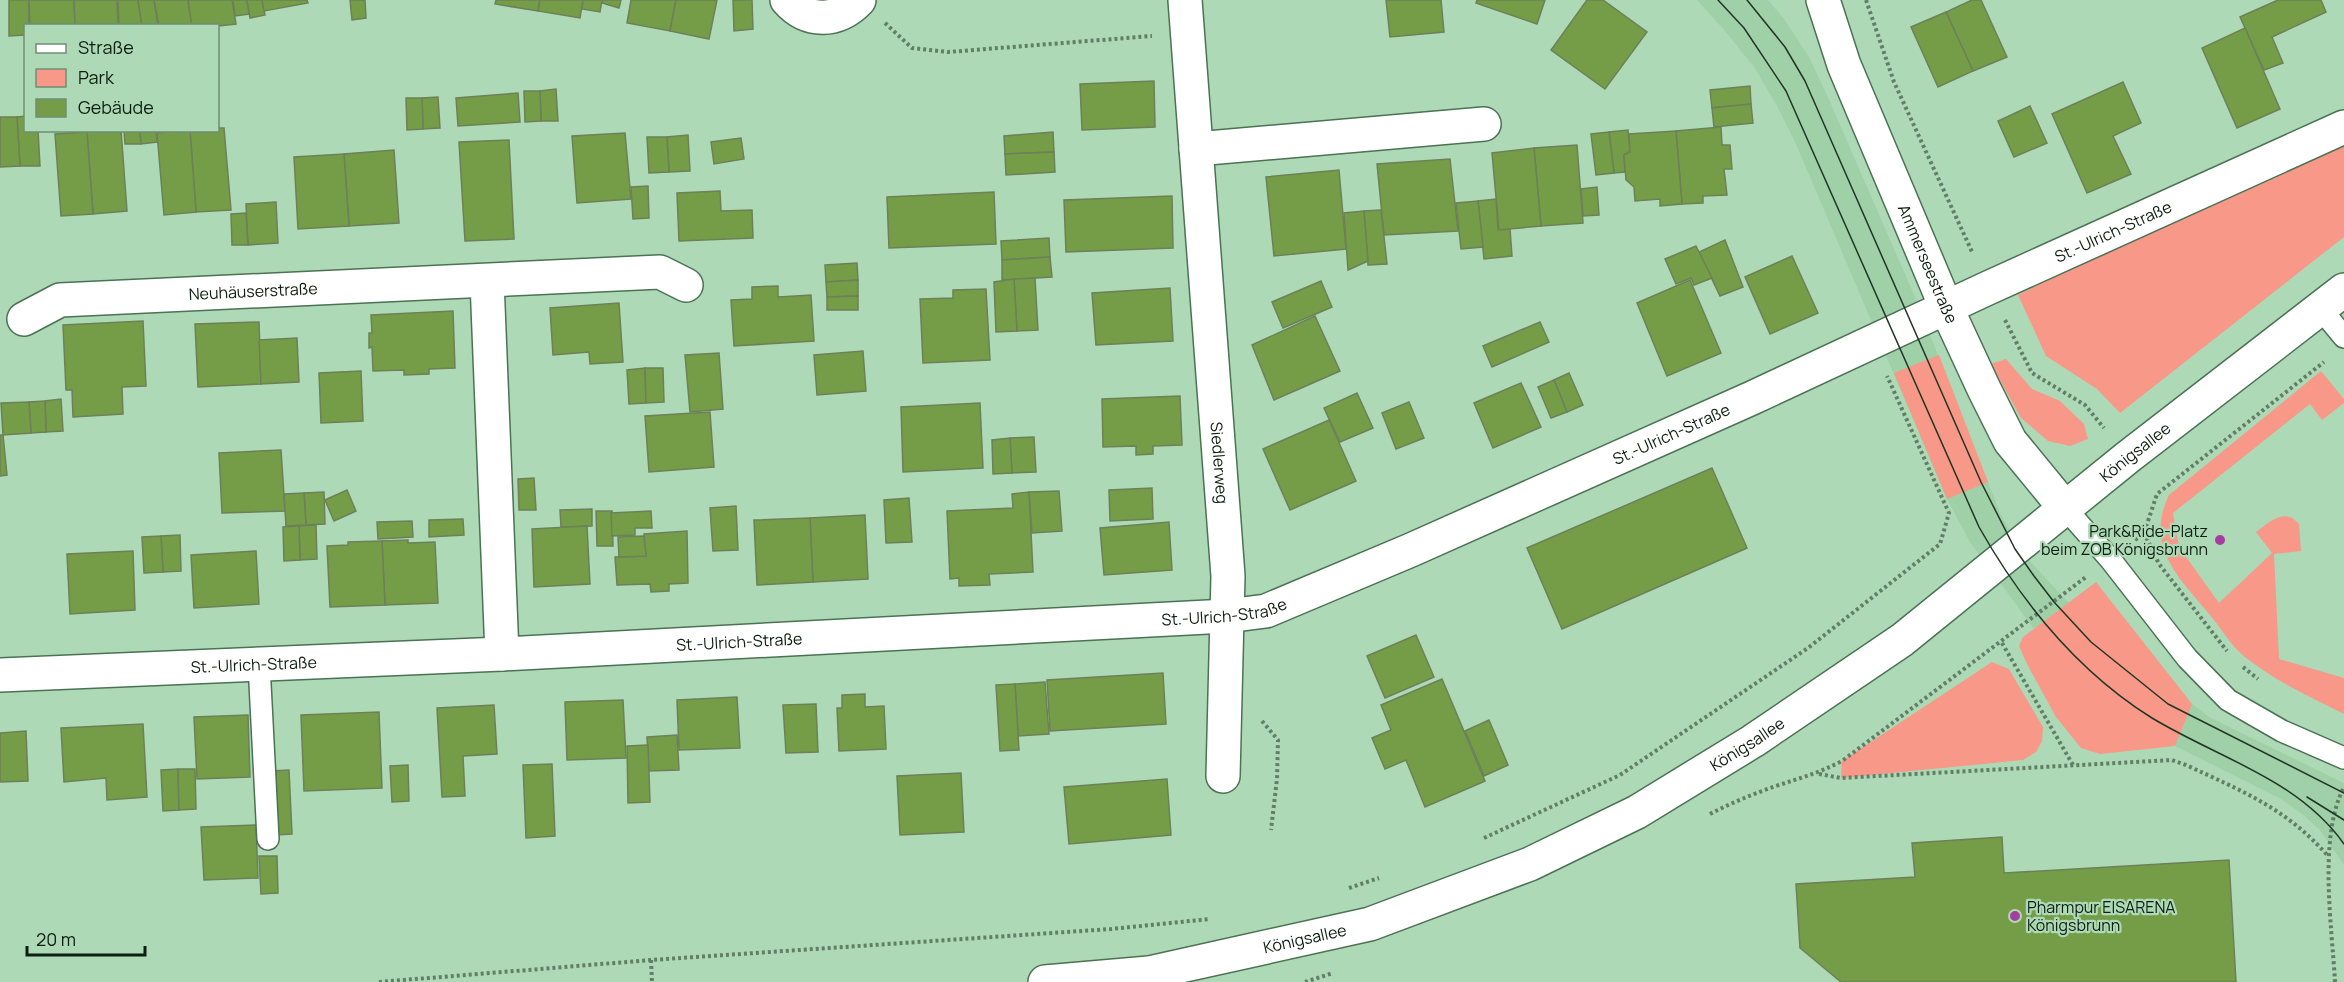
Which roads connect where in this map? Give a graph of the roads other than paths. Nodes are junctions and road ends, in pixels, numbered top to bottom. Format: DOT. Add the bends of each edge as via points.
graph roads {
  1 [pos="787,0"];
  2 [pos="1185,0"];
  3 [pos="1822,0"];
  4 [pos="868,8"];
  5 [pos="1484,124"];
  6 [pos="2344,127"];
  7 [pos="1196,149"];
  8 [pos="487,281"];
  9 [pos="686,285"];
  10 [pos="2332,299"];
  11 [pos="1946,308"];
  12 [pos="24,319"];
  13 [pos="2344,337"];
  14 [pos="2065,508"];
  15 [pos="1227,616"];
  16 [pos="502,654"];
  17 [pos="259,664"];
  18 [pos="0,675"];
  19 [pos="2344,758"];
  20 [pos="1224,776"];
  21 [pos="267,839"];
  22 [pos="1045,982"];
  1 -- 4 [label="street" via="807,15 821,18"];
  2 -- 7 [label="street, Siedlerweg"];
  3 -- 11 [label="street, Ammerseestraße" via="1844,65"];
  5 -- 7 [label="street"];
  6 -- 11 [label="street, St.-Ulrich-Straße"];
  7 -- 15 [label="street, Siedlerweg" via="1227,565"];
  8 -- 9 [label="street, Neuhäuserstraße" via="660,273"];
  8 -- 12 [label="street, Neuhäuserstraße" via="60,300"];
  8 -- 16 [label="street"];
  10 -- 13 [label="lane"];
  10 -- 14 [label="street, Königsallee"];
  11 -- 14 [label="street, Ammerseestraße" via="2010,441"];
  11 -- 15 [label="street, St.-Ulrich-Straße" via="1412,550 1266,611"];
  14 -- 19 [label="lane" via="2187,658 2228,700 2282,731"];
  14 -- 22 [label="street, Königsallee" via="1902,640 1753,741 1636,812 1530,864 1370,924 1149,973"];
  15 -- 16 [label="street, St.-Ulrich-Straße"];
  15 -- 20 [label="street, Siedlerweg"];
  16 -- 17 [label="street, St.-Ulrich-Straße"];
  17 -- 18 [label="street, St.-Ulrich-Straße"];
  17 -- 21 [label="lane"];
}
